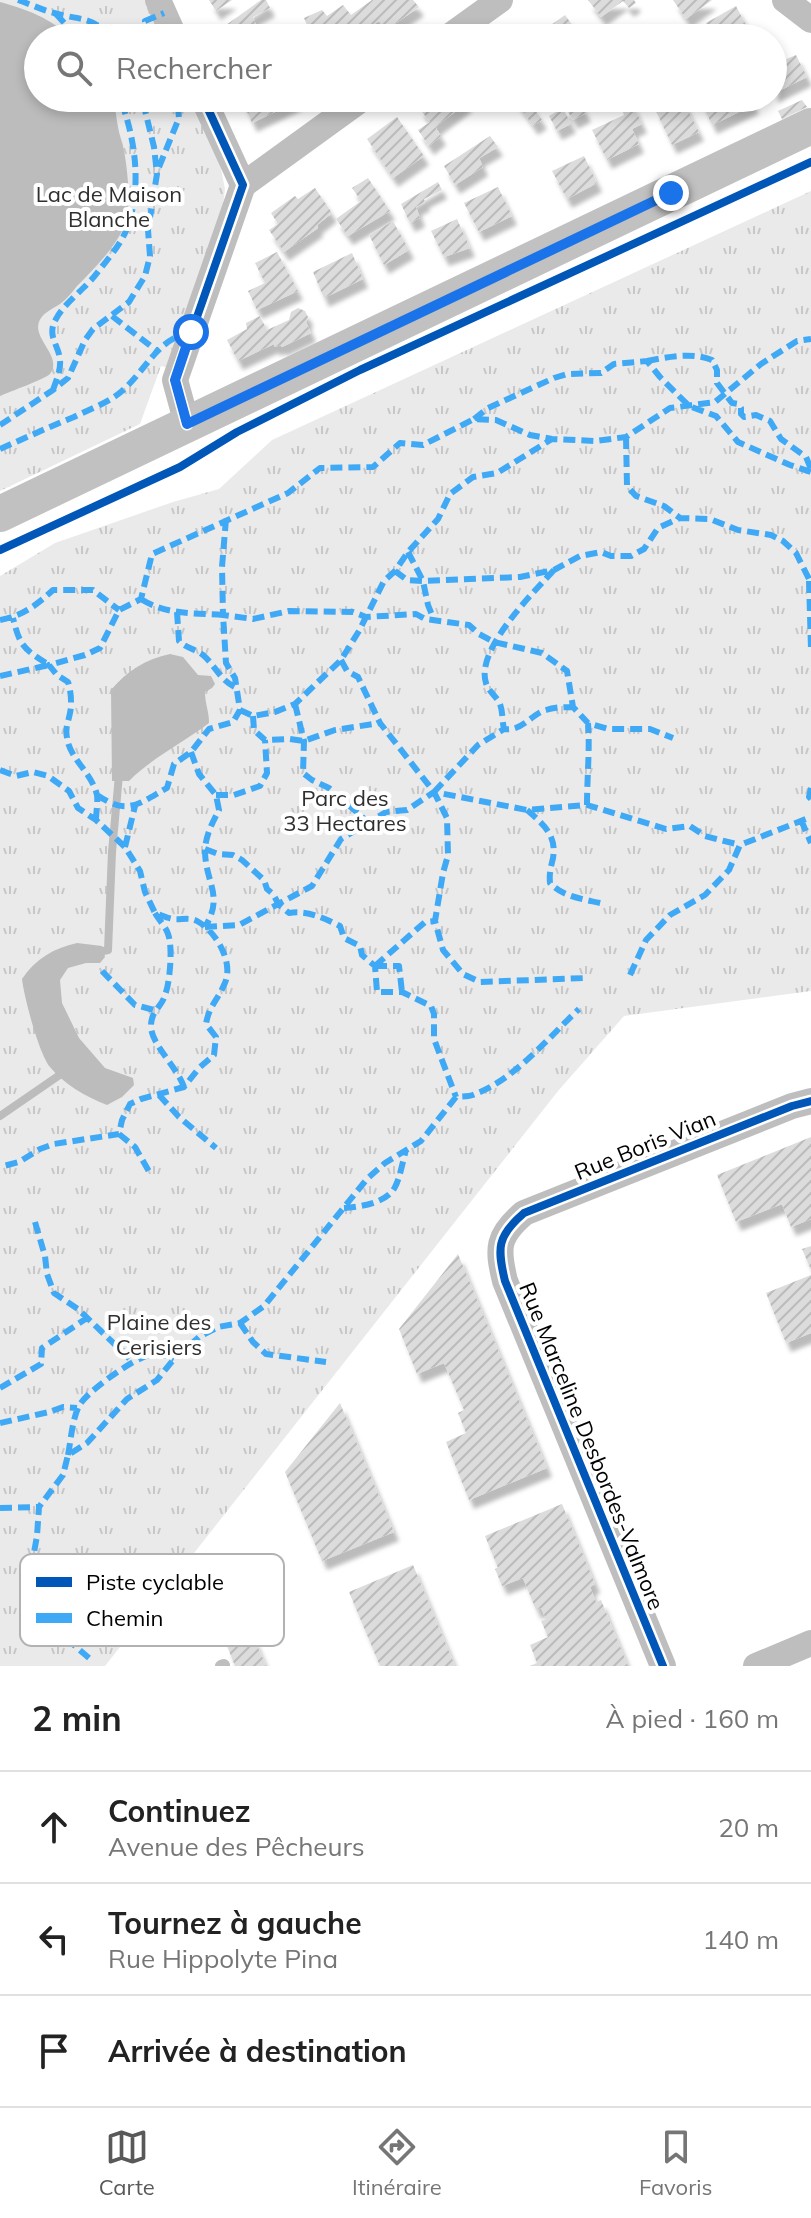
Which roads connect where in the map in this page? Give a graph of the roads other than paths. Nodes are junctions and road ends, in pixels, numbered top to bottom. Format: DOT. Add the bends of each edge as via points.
graph roads {
  1 [pos="158,0"];
  2 [pos="500,0"];
  3 [pos="785,0"];
  4 [pos="811,20"];
  5 [pos="169,24"];
  6 [pos="467,24"];
  7 [pos="209,112"];
  8 [pos="344,112"];
  9 [pos="811,126"];
  10 [pos="243,185"];
  11 [pos="187,424"];
  12 [pos="0,514"];
  13 [pos="811,1101"];
  14 [pos="502,1238"];
  15 [pos="811,1643"];
  16 [pos="663,1666"];
  17 [pos="756,1666"];
  1 -- 5 [label="street"];
  2 -- 6 [label="street"];
  3 -- 4 [label="street"];
  7 -- 10 [label="street"];
  8 -- 10 [label="street"];
  9 -- 11 [label="main road"];
  10 -- 11 [label="street" via="175,380"];
  11 -- 12 [label="main road"];
  13 -- 14 [label="street, Rue Boris Vian" via="524,1213"];
  14 -- 16 [label="street, Rue Marceline Desbordes-Valmore" via="499,1255 505,1281"];
  15 -- 17 [label="street"];
}
